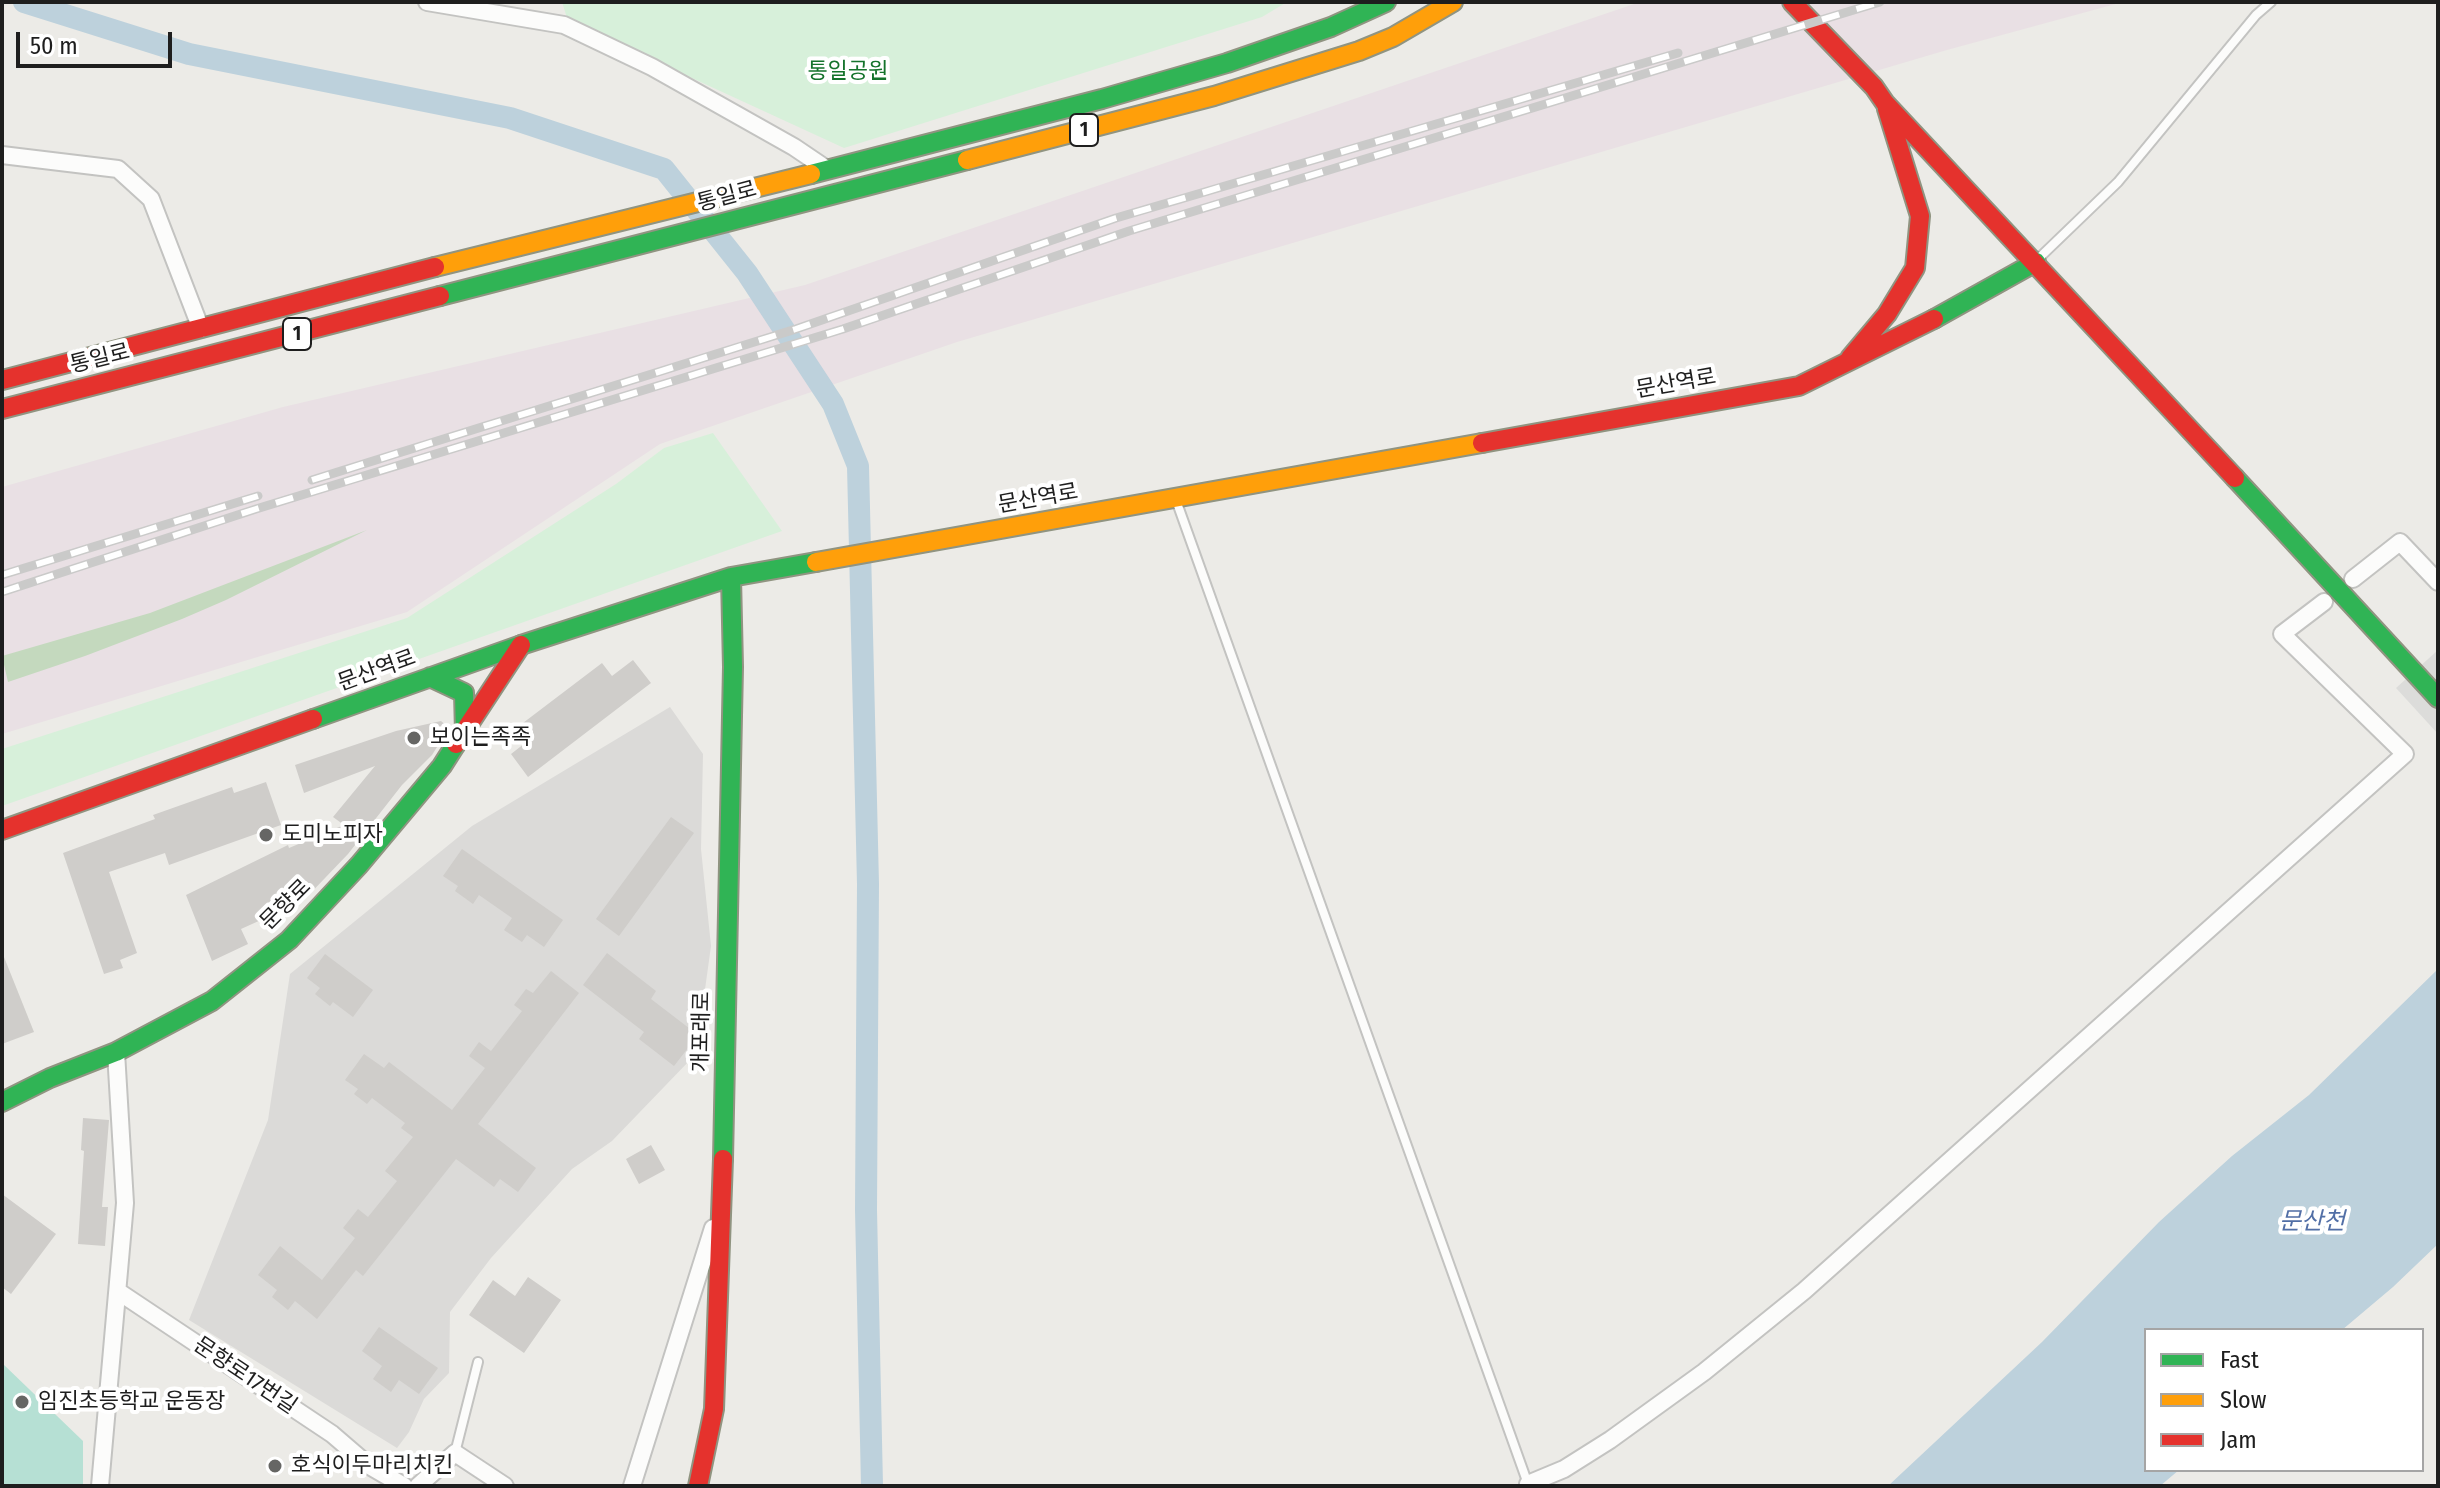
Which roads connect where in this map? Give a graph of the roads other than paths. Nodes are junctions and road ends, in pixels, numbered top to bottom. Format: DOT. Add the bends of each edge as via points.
graph roads {
  1 [pos="427,2"];
  2 [pos="507,2"];
  3 [pos="1453,2"];
  4 [pos="1792,2"];
  5 [pos="2271,2"];
  6 [pos="1384,15"];
  7 [pos="522,18"];
  8 [pos="1885,103"];
  9 [pos="2,155"];
  10 [pos="828,170"];
  11 [pos="2036,262"];
  12 [pos="201,329"];
  13 [pos="1845,364"];
  14 [pos="2,380"];
  15 [pos="2,409"];
  16 [pos="1175,499"];
  17 [pos="731,577"];
  18 [pos="2353,579"];
  19 [pos="2438,582"];
  20 [pos="2324,602"];
  21 [pos="521,645"];
  22 [pos="430,677"];
  23 [pos="2438,698"];
  24 [pos="465,732"];
  25 [pos="2,830"];
  26 [pos="116,1052"];
  27 [pos="2,1102"];
  28 [pos="722,1196"];
  29 [pos="119,1292"];
  30 [pos="478,1362"];
  31 [pos="455,1453"];
  32 [pos="1528,1484"];
  33 [pos="100,1486"];
  34 [pos="404,1486"];
  35 [pos="418,1486"];
  36 [pos="505,1486"];
  37 [pos="632,1486"];
  38 [pos="698,1486"];
  1 -- 7 [label="street"];
  2 -- 7 [label="street"];
  3 -- 6 [label="street, 통일로 / 1"];
  4 -- 8 [label="street"];
  5 -- 11 [label="lane" via="2118,182"];
  6 -- 10 [label="street, 통일로 / 1" via="1102,99"];
  6 -- 15 [label="street, 통일로 / 1" via="1315,66 1214,96"];
  7 -- 10 [label="street" via="564,25 652,67"];
  8 -- 11 [label="street"];
  8 -- 13 [label="street" via="1920,216 1915,268 1887,314"];
  9 -- 12 [label="street" via="118,169 151,199"];
  10 -- 12 [label="street, 통일로 / 1"];
  11 -- 13 [label="street, 문산역로"];
  11 -- 23 [label="street"];
  12 -- 14 [label="street, 통일로 / 1"];
  13 -- 16 [label="street, 문산역로" via="1799,386"];
  16 -- 17 [label="street, 문산역로"];
  16 -- 32 [label="lane"];
  17 -- 21 [label="street, 문산역로"];
  17 -- 28 [label="street, 개포래로"];
  18 -- 19 [label="street" via="2400,542"];
  20 -- 32 [label="street" via="2282,634 2405,754 1804,1291 1610,1440"];
  21 -- 22 [label="street, 문산역로"];
  21 -- 24 [label="street, 문향로"];
  22 -- 24 [label="street" via="464,693"];
  22 -- 25 [label="street, 문산역로"];
  24 -- 26 [label="street, 문향로" via="359,865 289,940 212,1001"];
  26 -- 27 [label="street, 문향로"];
  26 -- 29 [label="street" via="125,1203"];
  28 -- 37 [label="street"];
  28 -- 38 [label="street, 개포래로" via="714,1409"];
  29 -- 33 [label="street"];
  29 -- 34 [label="street, 문향로17번길"];
  30 -- 31 [label="lane"];
  31 -- 35 [label="street"];
  31 -- 36 [label="street"];
}
